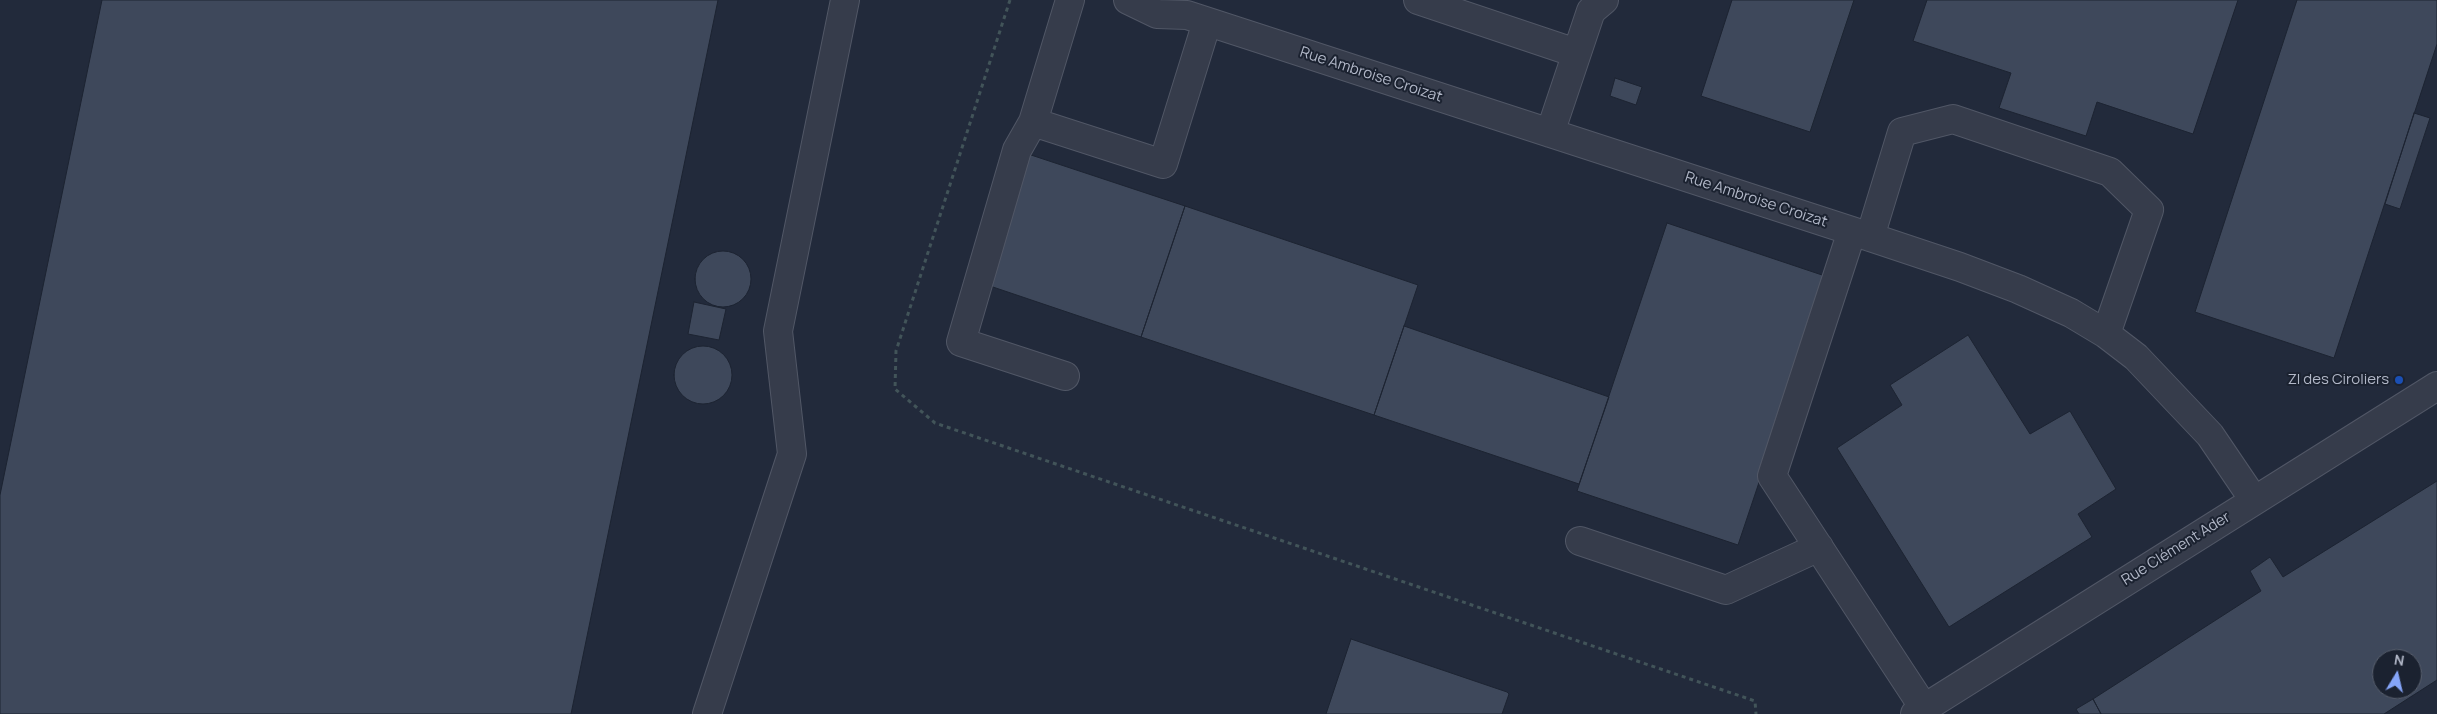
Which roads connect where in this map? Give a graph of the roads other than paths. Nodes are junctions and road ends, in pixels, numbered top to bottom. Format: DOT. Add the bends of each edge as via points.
graph roads {
  1 [pos="845,0"];
  2 [pos="1070,0"];
  3 [pos="1128,0"];
  4 [pos="1418,0"];
  5 [pos="1604,0"];
  6 [pos="1191,11"];
  7 [pos="1576,53"];
  8 [pos="1032,122"];
  9 [pos="1550,133"];
  10 [pos="1861,234"];
  11 [pos="2106,334"];
  12 [pos="1065,376"];
  13 [pos="2437,386"];
  14 [pos="2254,500"];
  15 [pos="1580,541"];
  16 [pos="1819,547"];
  17 [pos="1920,711"];
  18 [pos="707,714"];
  1 -- 18 [label="street" via="778,332 792,454"];
  2 -- 8 [label="street"];
  3 -- 6 [label="street, Rue Ambroise Croizat" via="1157,14"];
  4 -- 7 [label="street"];
  5 -- 7 [label="street" via="1591,12"];
  6 -- 8 [label="street" via="1163,164"];
  6 -- 9 [label="street, Rue Ambroise Croizat"];
  7 -- 9 [label="street"];
  8 -- 12 [label="street" via="1017,150 960,342"];
  9 -- 10 [label="street, Rue Ambroise Croizat"];
  10 -- 11 [label="street, Rue Ambroise Croizat" via="2018,288"];
  10 -- 11 [label="street" via="1902,132 1953,119 2110,172 2149,210"];
  10 -- 16 [label="street" via="1772,476"];
  11 -- 14 [label="street, Rue Ambroise Croizat" via="2136,357 2210,435"];
  13 -- 14 [label="street, Rue Clément Ader"];
  14 -- 17 [label="street, Rue Clément Ader"];
  15 -- 16 [label="street" via="1726,590"];
  16 -- 17 [label="street"];
}
